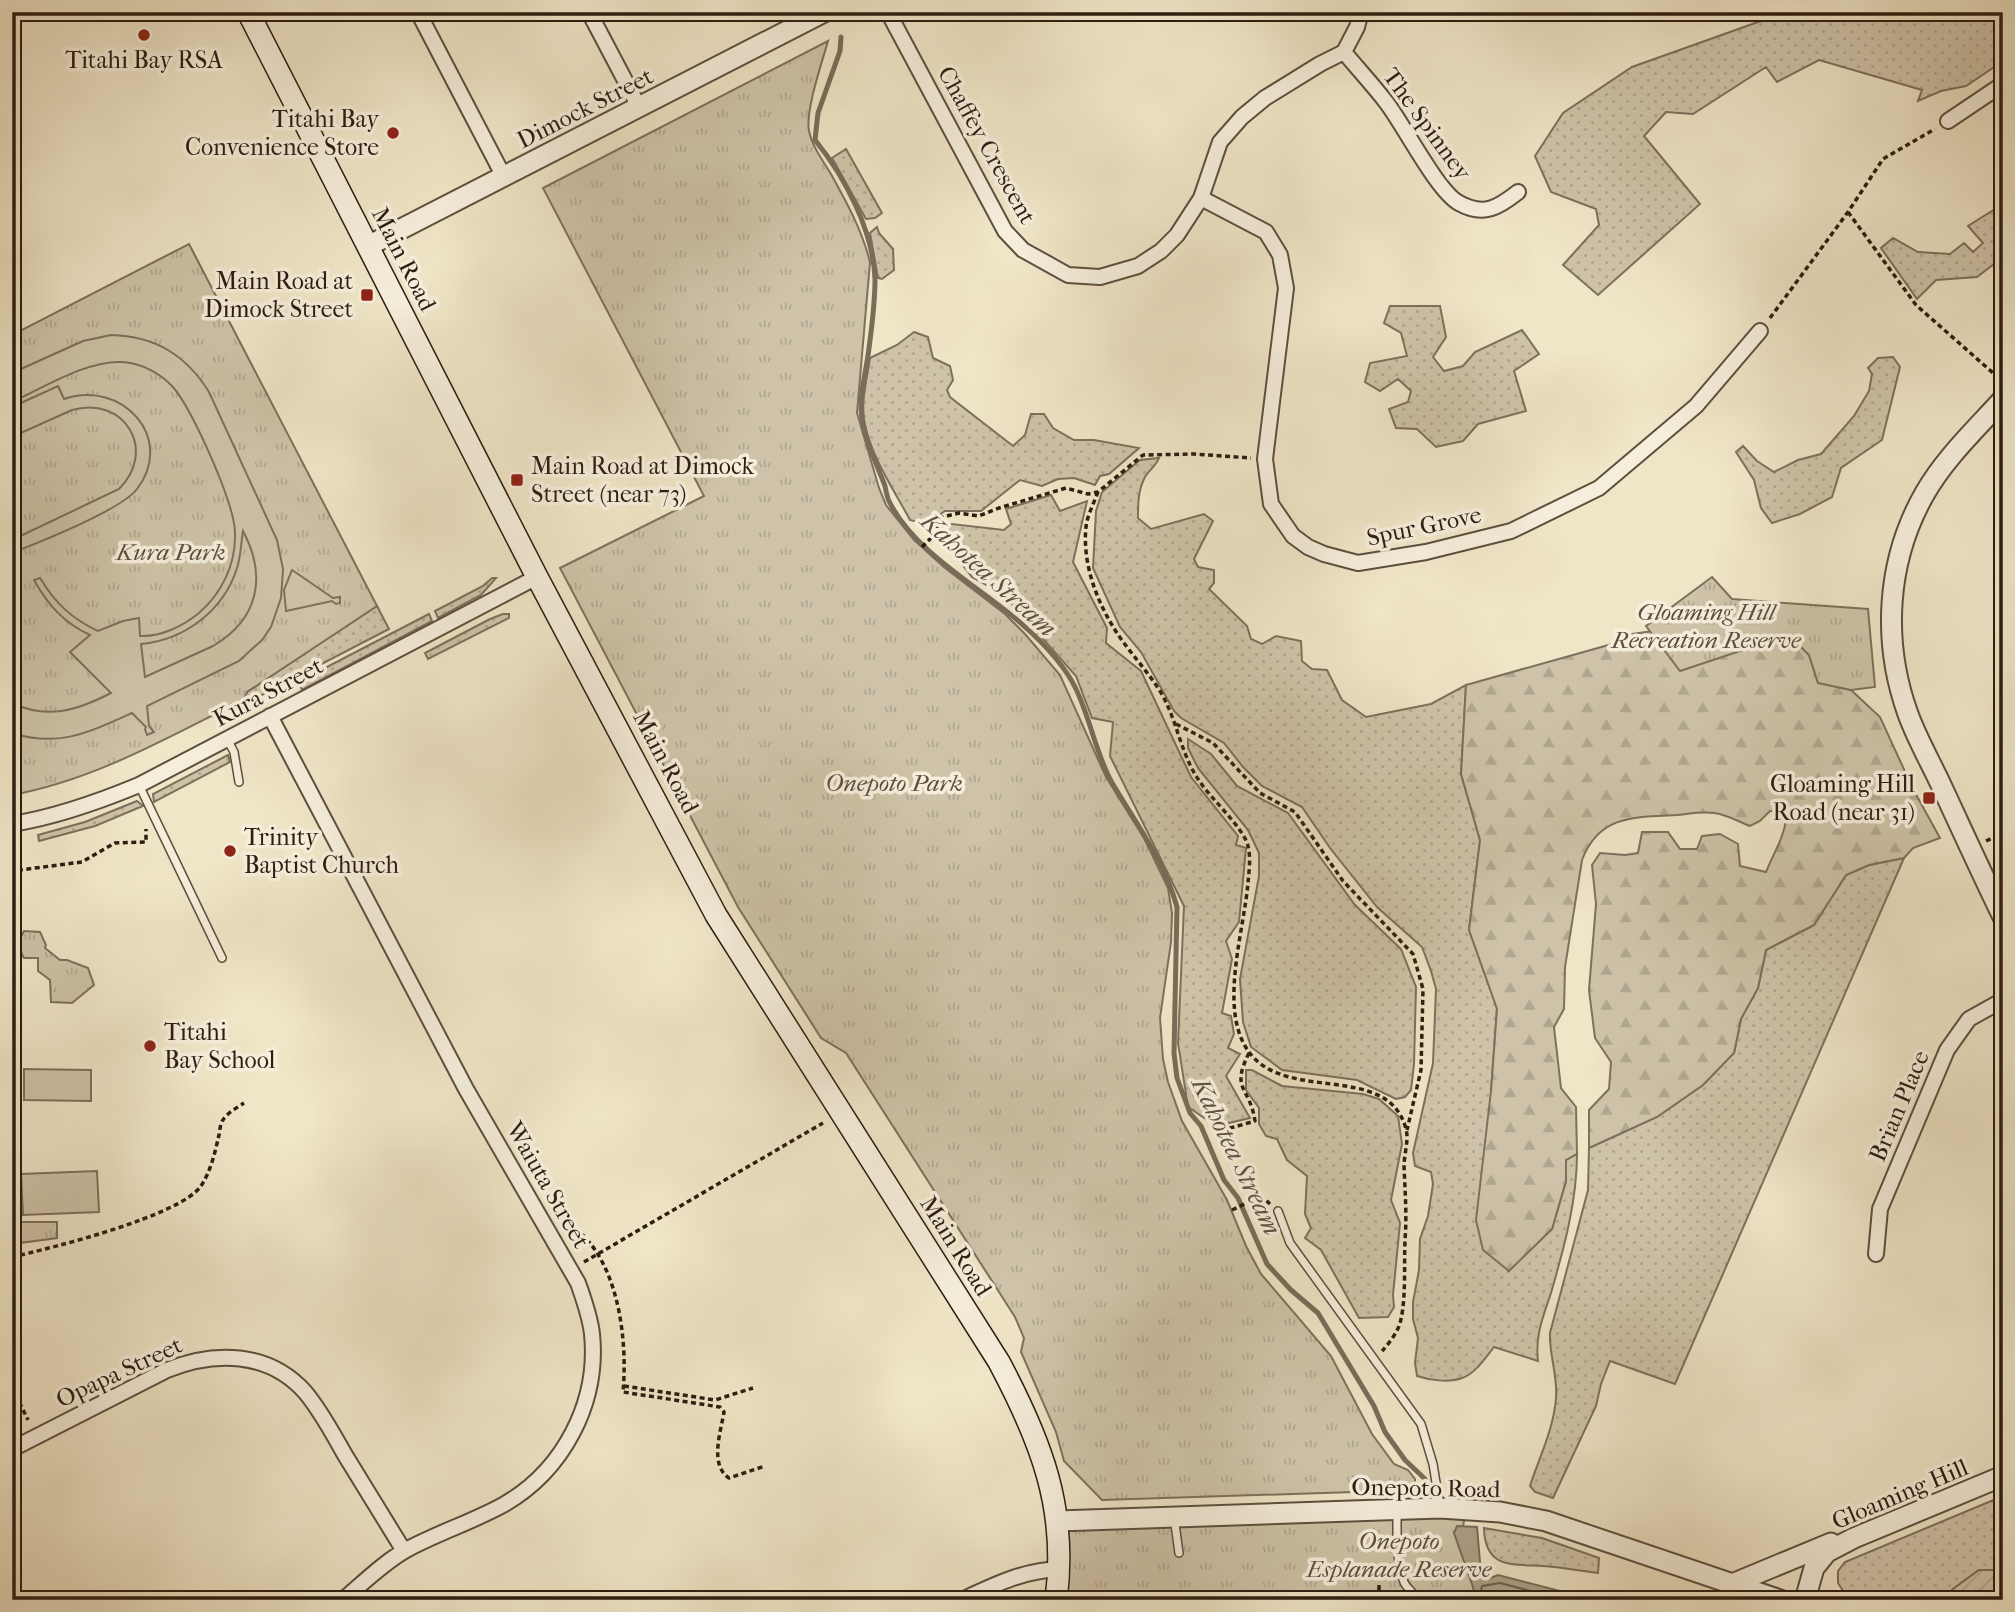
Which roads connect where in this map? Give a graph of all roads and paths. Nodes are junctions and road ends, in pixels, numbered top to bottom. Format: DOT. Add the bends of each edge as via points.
graph roads {
  1 [pos="248,12"];
  2 [pos="418,12"];
  3 [pos="589,12"];
  4 [pos="824,12"];
  5 [pos="888,12"];
  6 [pos="1361,12"];
  7 [pos="1344,52"];
  8 [pos="2003,84"];
  9 [pos="639,107"];
  10 [pos="1948,121"];
  11 [pos="504,177"];
  12 [pos="1518,192"];
  13 [pos="1201,198"];
  14 [pos="1848,212"];
  15 [pos="368,246"];
  16 [pos="1760,331"];
  17 [pos="2003,381"];
  18 [pos="2003,399"];
  19 [pos="1265,458"];
  20 [pos="1098,492"];
  21 [pos="922,547"];
  22 [pos="537,577"];
  23 [pos="270,716"];
  24 [pos="1176,724"];
  25 [pos="227,739"];
  26 [pos="239,782"];
  27 [pos="139,785"];
  28 [pos="146,818"];
  29 [pos="12,824"];
  30 [pos="12,877"];
  31 [pos="2003,917"];
  32 [pos="222,958"];
  33 [pos="2003,1000"];
  34 [pos="1248,1053"];
  35 [pos="244,1103"];
  36 [pos="823,1123"];
  37 [pos="1407,1132"];
  38 [pos="1261,1196"];
  39 [pos="1233,1209"];
  40 [pos="1278,1211"];
  41 [pos="558,1221"];
  42 [pos="599,1254"];
  43 [pos="1876,1254"];
  44 [pos="12,1257"];
  45 [pos="582,1264"];
  46 [pos="1374,1360"];
  47 [pos="624,1386"];
  48 [pos="12,1387"];
  49 [pos="753,1388"];
  50 [pos="28,1420"];
  51 [pos="12,1449"];
  52 [pos="765,1466"];
  53 [pos="2003,1476"];
  54 [pos="1440,1508"];
  55 [pos="1397,1509"];
  56 [pos="1174,1517"];
  57 [pos="1058,1521"];
  58 [pos="1854,1538"];
  59 [pos="404,1551"];
  60 [pos="1180,1553"];
  61 [pos="1060,1569"];
  62 [pos="1379,1584"];
  63 [pos="1732,1584"];
  64 [pos="343,1600"];
  65 [pos="962,1600"];
  66 [pos="1056,1600"];
  67 [pos="1379,1600"];
  68 [pos="1417,1600"];
  69 [pos="1780,1600"];
  70 [pos="1805,1600"];
  1 -- 15 [label="main road, Main Road"];
  2 -- 11 [label="street"];
  3 -- 9 [label="street"];
  4 -- 9 [label="street, Dimock Street"];
  5 -- 13 [label="street, Chaffey Crescent" via="1005,231 1043,262 1068,275 1100,277 1138,266 1177,235"];
  6 -- 7 [label="street"];
  7 -- 12 [label="street, The Spinney" via="1387,103 1458,203 1481,210 1497,208"];
  7 -- 13 [label="street, Chaffey Crescent" via="1265,98 1242,117 1220,142"];
  8 -- 10 [label="street"];
  9 -- 11 [label="street, Dimock Street"];
  10 -- 14 [label="path" via="1883,159"];
  11 -- 15 [label="street, Dimock Street"];
  13 -- 19 [label="street, Spur Grove" via="1266,232 1280,255 1286,288"];
  14 -- 16 [label="path"];
  14 -- 17 [label="path" via="1916,304"];
  15 -- 22 [label="main road, Main Road"];
  16 -- 19 [label="street, Spur Grove" via="1696,406 1599,488 1511,531 1358,563 1324,554 1293,536 1271,504"];
  18 -- 31 [label="street" via="1947,461 1908,528 1893,586 1891,642 1908,715"];
  19 -- 20 [label="path" via="1143,455"];
  20 -- 21 [label="path" via="1066,488 979,516 959,513 943,517 937,533"];
  20 -- 24 [label="path" via="1086,526 1086,563 1117,634 1161,692"];
  22 -- 23 [label="street, Kura Street"];
  22 -- 57 [label="main road, Main Road" via="716,915 999,1362 1039,1450"];
  23 -- 25 [label="street, Kura Street"];
  23 -- 59 [label="street, Waiuta Street" via="466,1088 578,1283 592,1335 591,1373 583,1409 572,1436 542,1476 504,1504"];
  24 -- 34 [label="path" via="1197,777 1248,845 1250,870 1236,962 1235,1011"];
  24 -- 37 [label="path" via="1213,743 1260,793 1295,812 1343,881 1413,954 1423,989 1421,1070"];
  25 -- 26 [label="lane"];
  25 -- 27 [label="street, Kura Street"];
  27 -- 29 [label="street, Kura Street" via="80,807"];
  27 -- 32 [label="lane"];
  28 -- 30 [label="path" via="146,842 115,843 82,862 20,870"];
  33 -- 43 [label="street, Brian Place" via="1969,1019 1947,1050 1880,1209"];
  34 -- 37 [label="path" via="1273,1073 1298,1081 1364,1089 1383,1098 1399,1112"];
  34 -- 38 [label="path" via="1239,1080 1255,1121 1227,1129 1223,1137 1225,1147"];
  35 -- 44 [label="path" via="223,1120 204,1181 195,1194 154,1215"];
  36 -- 42 [label="path"];
  37 -- 46 [label="path" via="1401,1320"];
  38 -- 39 [label="path"];
  38 -- 40 [label="path"];
  40 -- 46 [label="lane" via="1290,1242"];
  41 -- 42 [label="path" via="569,1223"];
  42 -- 45 [label="path"];
  42 -- 47 [label="path" via="622,1329"];
  46 -- 54 [label="lane" via="1421,1424"];
  47 -- 49 [label="path" via="715,1400"];
  47 -- 52 [label="path" via="623,1392 720,1407 724,1412 717,1453 724,1475 729,1478"];
  48 -- 50 [label="path"];
  51 -- 59 [label="street, Opapa Street" via="190,1360 214,1356 257,1361 290,1378 314,1403"];
  53 -- 58 [label="street, Gloaming Hill"];
  54 -- 55 [label="street, Onepoto Road"];
  54 -- 63 [label="street, Onepoto Road" via="1546,1521"];
  55 -- 56 [label="street, Onepoto Road"];
  55 -- 68 [label="lane" via="1404,1584"];
  56 -- 57 [label="street, Onepoto Road"];
  56 -- 60 [label="lane"];
  57 -- 61 [label="main road, Main Road"];
  58 -- 63 [label="street" via="1839,1539"];
  58 -- 70 [label="street, Gloaming Hill" via="1819,1559"];
  59 -- 64 [label="street, Waiuta Street"];
  61 -- 65 [label="street" via="1024,1574"];
  61 -- 66 [label="main road, Main Road"];
  62 -- 67 [label="path"];
  63 -- 69 [label="street, Onepoto Road"];
}
